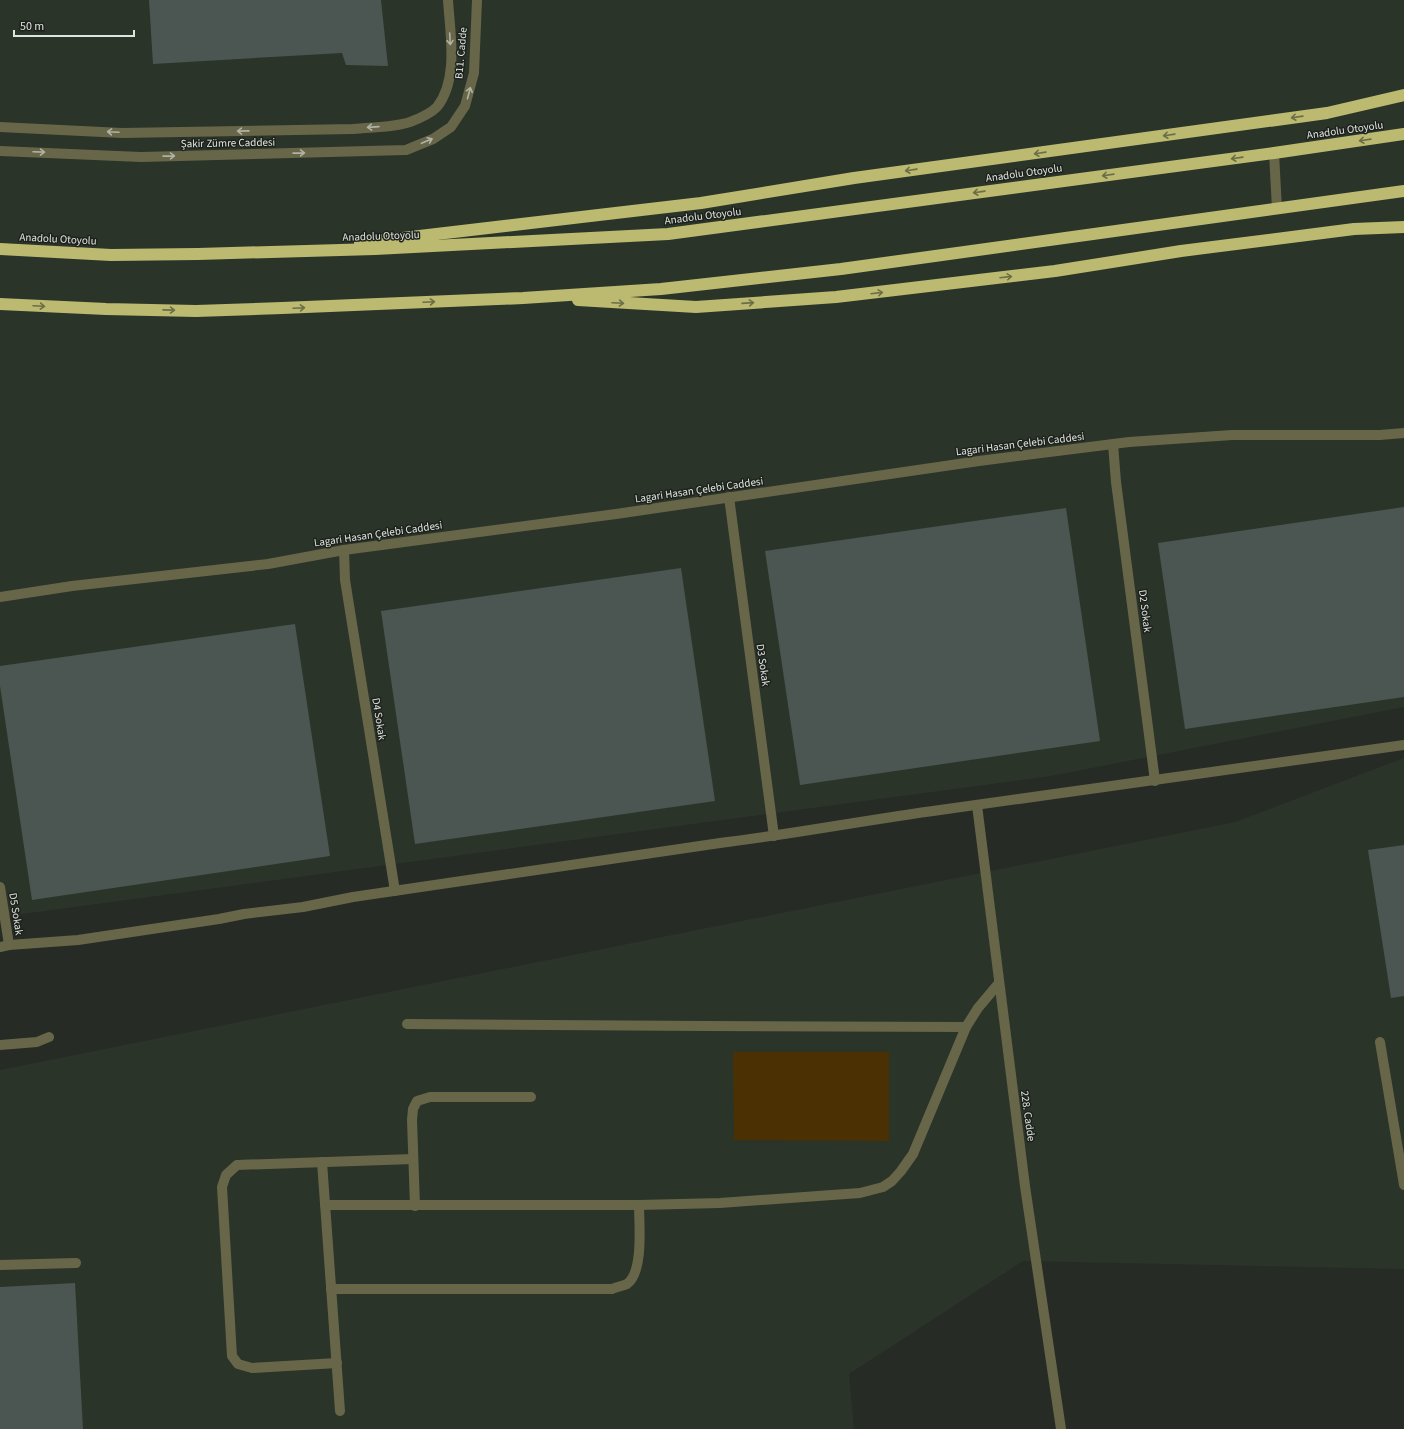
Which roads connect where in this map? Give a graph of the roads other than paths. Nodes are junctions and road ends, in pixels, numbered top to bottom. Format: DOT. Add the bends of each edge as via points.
graph roads {
  1 [pos="448,0"];
  2 [pos="477,0"];
  3 [pos="1404,95"];
  4 [pos="1404,104"];
  5 [pos="436,108"];
  6 [pos="1326,113"];
  7 [pos="0,127"];
  8 [pos="450,127"];
  9 [pos="1404,134"];
  10 [pos="0,151"];
  11 [pos="1274,153"];
  12 [pos="1404,191"];
  13 [pos="1276,209"];
  14 [pos="1404,221"];
  15 [pos="1404,227"];
  16 [pos="1354,229"];
  17 [pos="0,249"];
  18 [pos="283,252"];
  19 [pos="523,298"];
  20 [pos="0,304"];
  21 [pos="1404,433"];
  22 [pos="1113,444"];
  23 [pos="729,498"];
  24 [pos="344,550"];
  25 [pos="0,597"];
  26 [pos="1404,745"];
  27 [pos="1155,781"];
  28 [pos="977,804"];
  29 [pos="774,836"];
  30 [pos="0,887"];
  31 [pos="395,891"];
  32 [pos="5,946"];
  33 [pos="999,983"];
  34 [pos="407,1024"];
  35 [pos="966,1026"];
  36 [pos="49,1037"];
  37 [pos="1380,1042"];
  38 [pos="0,1045"];
  39 [pos="531,1097"];
  40 [pos="413,1159"];
  41 [pos="322,1162"];
  42 [pos="1404,1184"];
  43 [pos="325,1205"];
  44 [pos="639,1205"];
  45 [pos="415,1206"];
  46 [pos="76,1263"];
  47 [pos="0,1265"];
  48 [pos="331,1289"];
  49 [pos="337,1362"];
  50 [pos="340,1411"];
  51 [pos="1061,1429"];
  1 -- 5 [label="street, B11. Cadde, one-way" via="451,67 447,85"];
  8 -- 2 [label="street, B11. Cadde, one-way" via="465,106 474,73"];
  3 -- 6 [label="highway"];
  4 -- 6 [label="highway"];
  5 -- 7 [label="street, Şakir Zümre Caddesi, one-way" via="409,122 353,129 122,133"];
  6 -- 18 [label="highway, one-way" via="854,178 701,203"];
  10 -- 8 [label="street, Şakir Zümre Caddesi, one-way" via="141,157 406,150 433,139"];
  9 -- 11 [label="highway, Anadolu Otoyolu, one-way"];
  11 -- 13 [label="street"];
  11 -- 18 [label="highway, Anadolu Otoyolu, one-way" via="668,234"];
  12 -- 13 [label="highway"];
  13 -- 19 [label="highway" via="841,269 661,289"];
  14 -- 16 [label="highway"];
  15 -- 16 [label="highway"];
  19 -- 16 [label="highway, one-way" via="696,307 836,297"];
  17 -- 18 [label="highway, Anadolu Otoyolu" via="111,255"];
  20 -- 19 [label="highway, one-way" via="196,311"];
  21 -- 22 [label="street, Lagari Hasan Çelebi Caddesi" via="1232,435"];
  22 -- 23 [label="street, Lagari Hasan Çelebi Caddesi"];
  22 -- 27 [label="street, D2 Sokak"];
  23 -- 24 [label="street, Lagari Hasan Çelebi Caddesi"];
  23 -- 29 [label="street, D3 Sokak"];
  24 -- 25 [label="street, Lagari Hasan Çelebi Caddesi" via="268,564 72,586"];
  24 -- 31 [label="street, D4 Sokak" via="345,580"];
  26 -- 27 [label="street"];
  27 -- 28 [label="street"];
  28 -- 29 [label="street"];
  28 -- 33 [label="street, 228. Cadde"];
  29 -- 31 [label="street"];
  30 -- 32 [label="street, D5 Sokak"];
  31 -- 32 [label="street" via="78,940"];
  33 -- 35 [label="street"];
  33 -- 51 [label="street, 228. Cadde" via="1024,1178"];
  34 -- 35 [label="street"];
  35 -- 44 [label="street" via="913,1154 902,1171 883,1187 860,1193 720,1203"];
  36 -- 38 [label="street" via="37,1042"];
  37 -- 42 [label="street"];
  39 -- 40 [label="street" via="430,1096 417,1101 412,1120"];
  40 -- 41 [label="street"];
  40 -- 45 [label="street"];
  41 -- 43 [label="street"];
  41 -- 49 [label="street" via="237,1164 226,1175 222,1187 232,1356 238,1364 252,1368"];
  43 -- 45 [label="street"];
  43 -- 48 [label="street"];
  44 -- 45 [label="street"];
  44 -- 48 [label="street" via="640,1252 636,1271 628,1284 612,1289"];
  46 -- 47 [label="street"];
  48 -- 49 [label="street"];
  49 -- 50 [label="street"];
}
